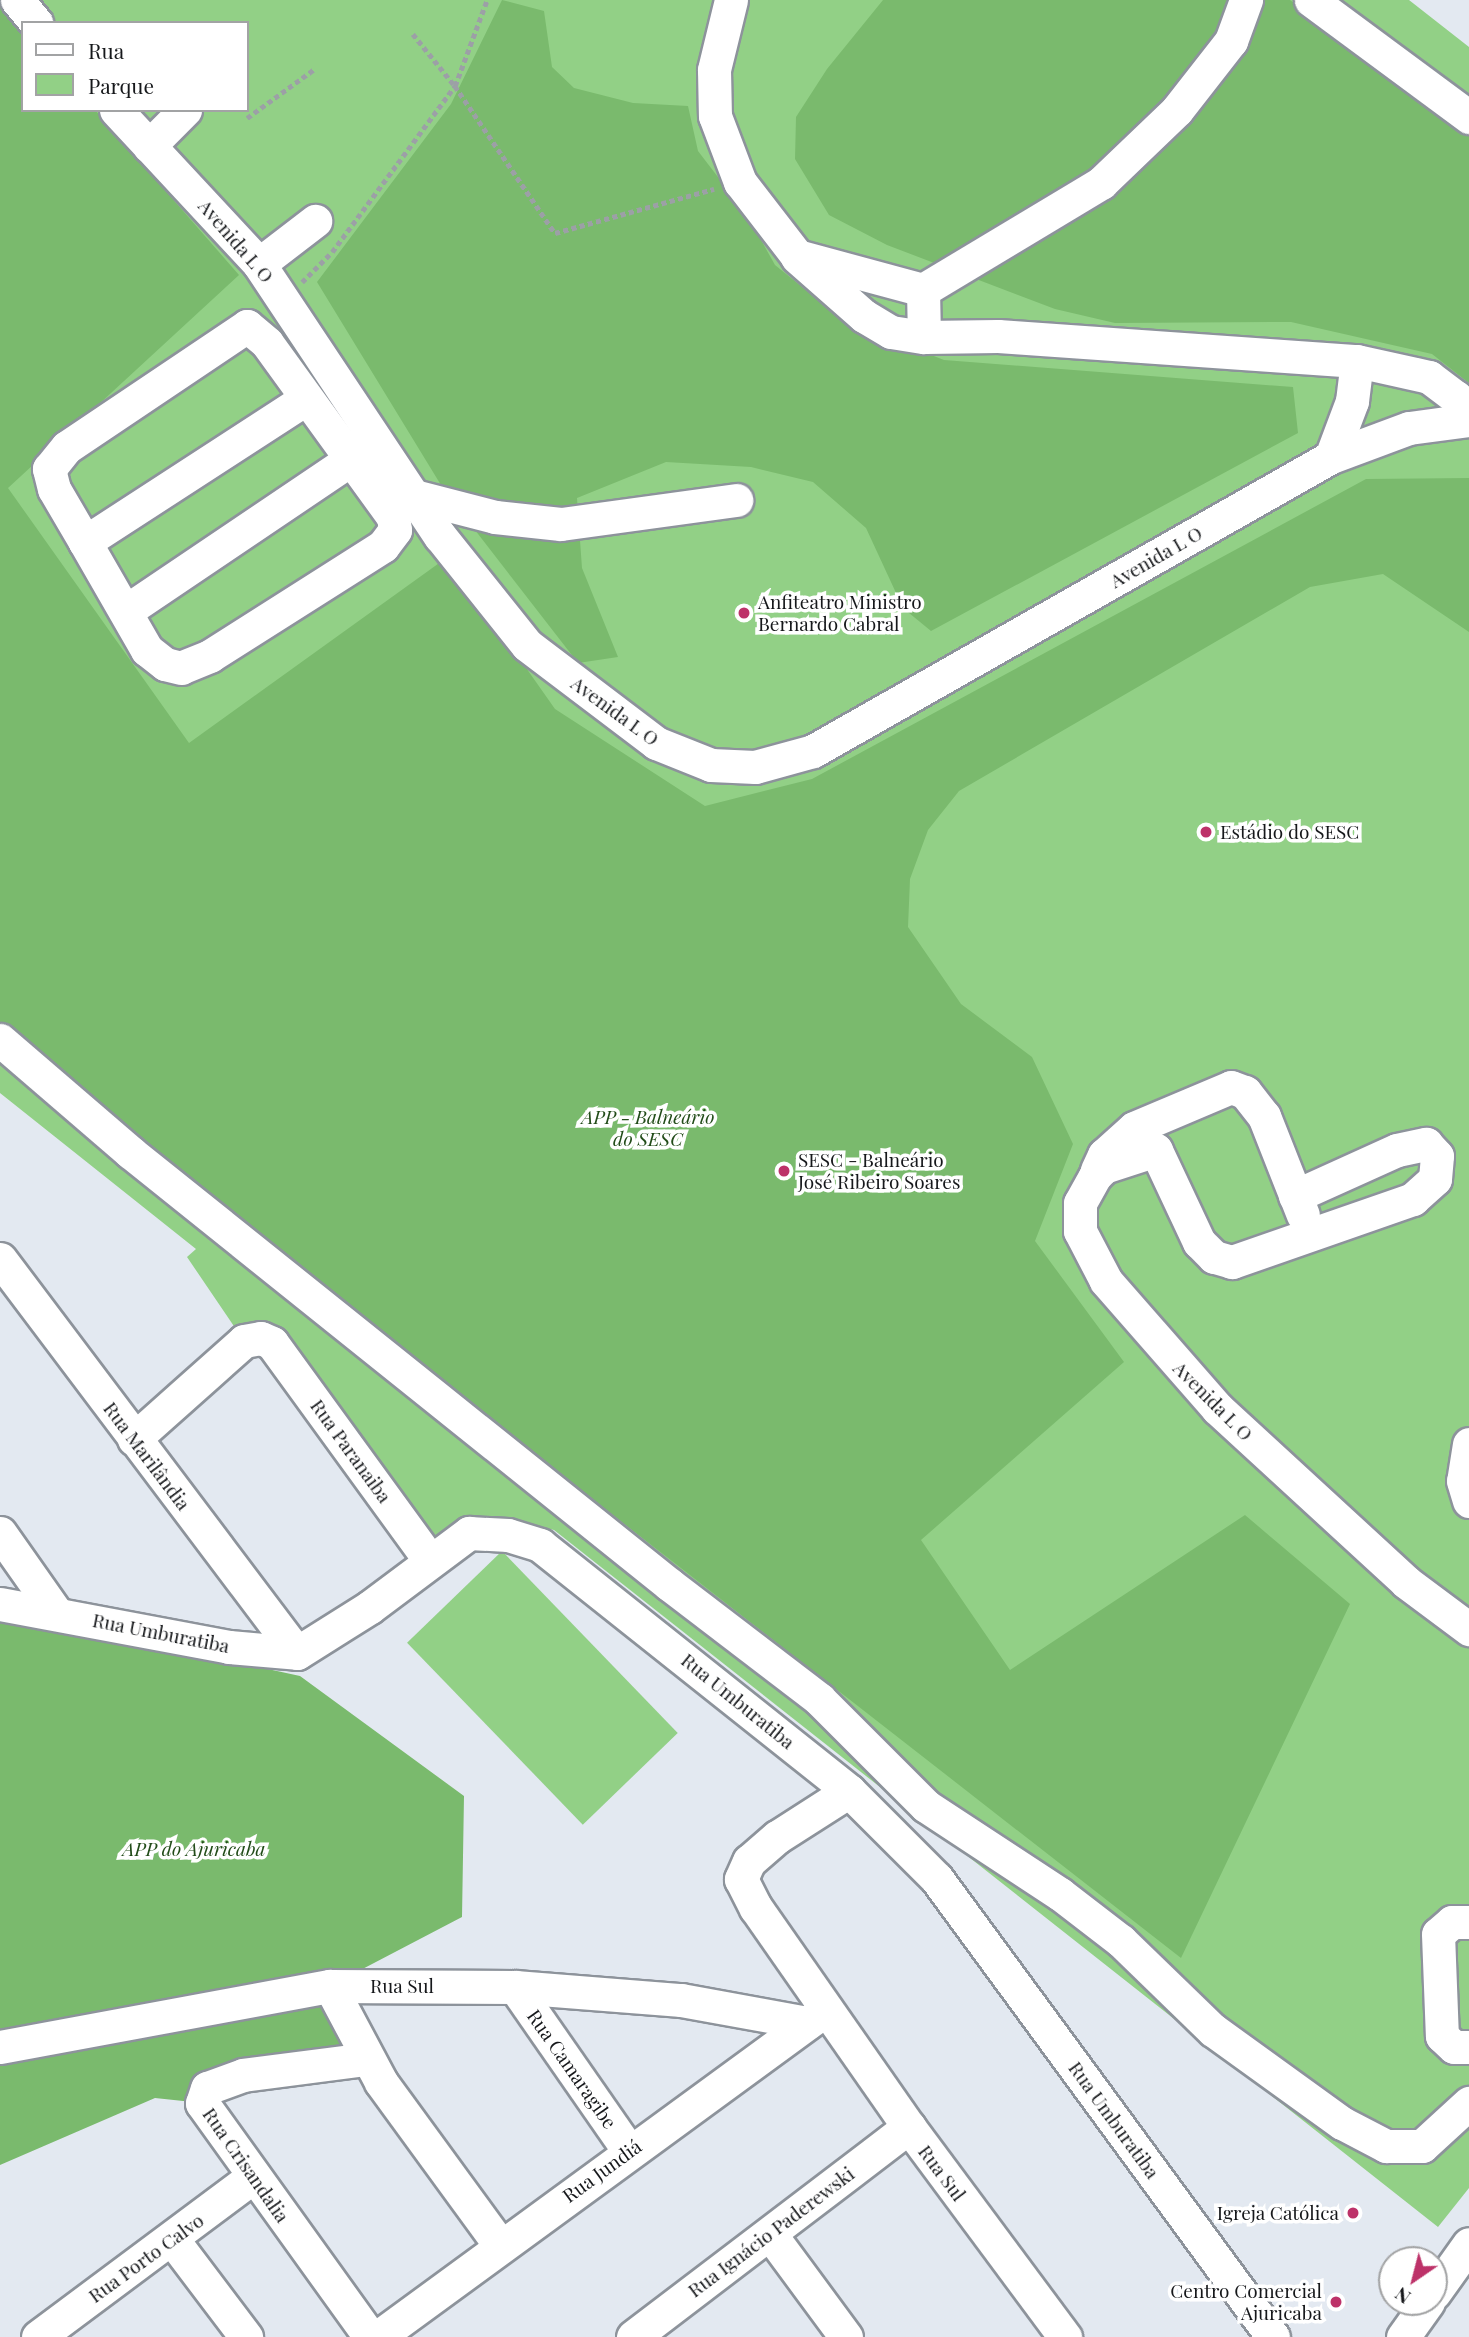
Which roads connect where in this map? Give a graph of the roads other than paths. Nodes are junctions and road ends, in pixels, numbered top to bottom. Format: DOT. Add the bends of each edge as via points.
graph roads {
  1 [pos="17,0"];
  2 [pos="731,0"];
  3 [pos="1246,0"];
  4 [pos="1311,0"];
  5 [pos="34,21"];
  6 [pos="118,112"];
  7 [pos="183,112"];
  8 [pos="1469,117"];
  9 [pos="149,146"];
  10 [pos="315,221"];
  11 [pos="797,256"];
  12 [pos="259,264"];
  13 [pos="923,290"];
  14 [pos="924,337"];
  15 [pos="1357,361"];
  16 [pos="305,399"];
  17 [pos="355,407"];
  18 [pos="1469,414"];
  19 [pos="1469,420"];
  20 [pos="324,426"];
  21 [pos="1331,457"];
  22 [pos="350,460"];
  23 [pos="414,496"];
  24 [pos="736,500"];
  25 [pos="495,517"];
  26 [pos="85,542"];
  27 [pos="459,559"];
  28 [pos="126,611"];
  29 [pos="0,1041"];
  30 [pos="1095,1175"];
  31 [pos="1295,1196"];
  32 [pos="1311,1236"];
  33 [pos="0,1259"];
  34 [pos="134,1439"];
  35 [pos="1469,1444"];
  36 [pos="1469,1501"];
  37 [pos="0,1534"];
  38 [pos="429,1559"];
  39 [pos="0,1604"];
  40 [pos="57,1614"];
  41 [pos="1469,1629"];
  42 [pos="297,1653"];
  43 [pos="849,1791"];
  44 [pos="1469,1922"];
  45 [pos="330,1986"];
  46 [pos="515,1987"];
  47 [pos="817,2015"];
  48 [pos="0,2047"];
  49 [pos="1469,2047"];
  50 [pos="366,2059"];
  51 [pos="1469,2103"];
  52 [pos="908,2127"];
  53 [pos="629,2151"];
  54 [pos="253,2177"];
  55 [pos="770,2234"];
  56 [pos="172,2239"];
  57 [pos="1469,2244"];
  58 [pos="500,2245"];
  59 [pos="1448,2273"];
  60 [pos="1418,2316"];
  61 [pos="642,2334"];
  62 [pos="38,2337"];
  63 [pos="246,2337"];
  64 [pos="370,2337"];
  65 [pos="379,2337"];
  66 [pos="846,2337"];
  67 [pos="1065,2337"];
  68 [pos="1273,2337"];
  69 [pos="1403,2337"];
  1 -- 5 [label="street"];
  2 -- 11 [label="street" via="714,70 715,116 740,182"];
  3 -- 13 [label="street" via="1231,41 1177,110 1101,183"];
  4 -- 8 [label="street"];
  6 -- 9 [label="street, Avenida L O"];
  7 -- 9 [label="street"];
  9 -- 12 [label="street, Avenida L O"];
  10 -- 12 [label="street"];
  11 -- 13 [label="street"];
  11 -- 14 [label="street" via="864,316 891,332"];
  12 -- 17 [label="street, Avenida L O"];
  13 -- 14 [label="street"];
  14 -- 15 [label="street" via="999,336"];
  15 -- 18 [label="street" via="1429,377 1457,397"];
  15 -- 21 [label="street" via="1352,401"];
  16 -- 20 [label="street"];
  16 -- 26 [label="street"];
  16 -- 26 [label="street" via="267,343 247,326 67,447 49,469 54,489"];
  17 -- 20 [label="street"];
  17 -- 23 [label="street, Avenida L O"];
  19 -- 21 [label="street, Avenida L O" via="1409,428"];
  20 -- 22 [label="street"];
  21 -- 27 [label="street, Avenida L O" via="834,741 755,767 711,765 656,743 527,645"];
  22 -- 28 [label="street"];
  22 -- 28 [label="street" via="393,517 395,530 383,546 210,656 181,668 165,664 147,650"];
  23 -- 25 [label="street"];
  23 -- 27 [label="street, Avenida L O"];
  24 -- 25 [label="street" via="561,524"];
  25 -- 27 [label="street"];
  26 -- 28 [label="street"];
  29 -- 51 [label="street" via="151,1169 819,1699 926,1806 1060,1894 1121,1941 1213,2030 1342,2123 1386,2146 1422,2146"];
  30 -- 31 [label="street, Avenida L O" via="1104,1155 1134,1128 1231,1087 1245,1092 1264,1116"];
  30 -- 32 [label="street" via="1104,1167 1156,1150 1199,1242 1214,1257 1232,1262"];
  30 -- 41 [label="street, Avenida L O" via="1080,1203 1080,1231 1106,1280 1153,1339 1217,1408 1379,1557"];
  31 -- 32 [label="street, Avenida L O"];
  31 -- 32 [label="street" via="1396,1150 1426,1144 1437,1156 1435,1179 1413,1199"];
  33 -- 34 [label="street, Rua Marilândia"];
  34 -- 38 [label="street, Rua Paranaiba" via="244,1341 261,1338 272,1343"];
  34 -- 42 [label="street, Rua Marilândia"];
  35 -- 36 [label="street" via="1463,1481"];
  37 -- 40 [label="street"];
  38 -- 42 [label="street, Rua Umburatiba" via="370,1607"];
  38 -- 43 [label="street, Rua Umburatiba" via="469,1533 508,1535 540,1545"];
  39 -- 40 [label="street, Rua Umburatiba"];
  40 -- 42 [label="street, Rua Umburatiba" via="229,1647"];
  43 -- 47 [label="street, Rua Sul" via="777,1837 749,1861 741,1879"];
  43 -- 68 [label="street, Rua Umburatiba" via="937,1879"];
  44 -- 49 [label="street" via="1452,1922 1438,1934 1442,2036 1454,2047"];
  45 -- 46 [label="street, Rua Sul"];
  45 -- 48 [label="street, Rua Sul"];
  45 -- 50 [label="street"];
  46 -- 47 [label="street, Rua Sul"];
  46 -- 53 [label="street, Rua Camaragibe"];
  47 -- 52 [label="street, Rua Sul"];
  47 -- 53 [label="street, Rua Jundiá"];
  50 -- 54 [label="street, Rua Crisandalia" via="243,2075 207,2088 202,2103"];
  50 -- 58 [label="street"];
  52 -- 55 [label="street, Rua Ignácio Paderewski"];
  52 -- 67 [label="street, Rua Sul"];
  53 -- 58 [label="street, Rua Jundiá"];
  54 -- 56 [label="street, Rua Porto Calvo"];
  54 -- 64 [label="street, Rua Crisandalia"];
  55 -- 61 [label="street, Rua Ignácio Paderewski"];
  55 -- 66 [label="street"];
  56 -- 62 [label="street, Rua Porto Calvo"];
  56 -- 63 [label="street"];
  57 -- 59 [label="street"];
  58 -- 65 [label="street, Rua Jundiá"];
  60 -- 69 [label="street"];
}
